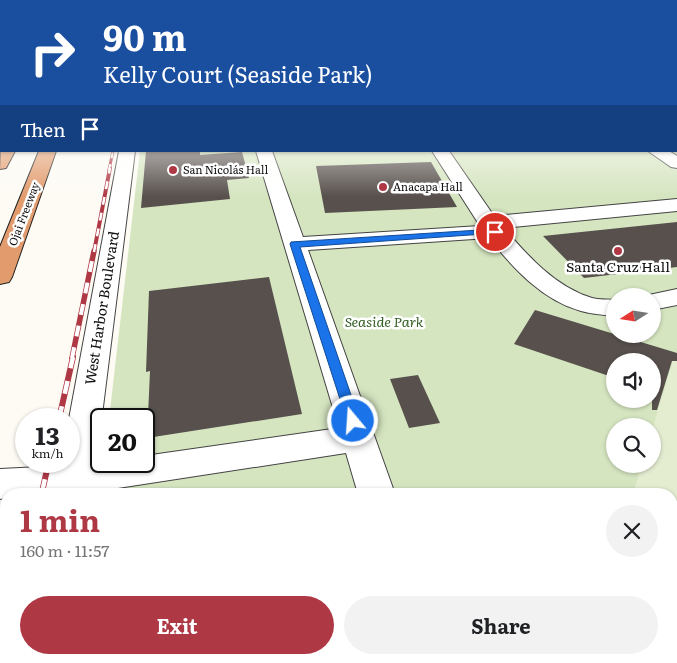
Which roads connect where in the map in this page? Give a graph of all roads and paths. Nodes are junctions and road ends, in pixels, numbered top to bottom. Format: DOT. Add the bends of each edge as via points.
graph roads {
  1 [pos="6,152"];
  2 [pos="48,152"];
  3 [pos="126,152"];
  4 [pos="264,152"];
  5 [pos="441,152"];
  6 [pos="658,152"];
  7 [pos="677,163"];
  8 [pos="0,164"];
  9 [pos="677,205"];
  10 [pos="492,227"];
  11 [pos="294,244"];
  12 [pos="0,276"];
  13 [pos="677,297"];
  14 [pos="661,300"];
  15 [pos="606,308"];
  16 [pos="359,438"];
  17 [pos="141,482"];
  18 [pos="0,484"];
  19 [pos="64,485"];
  20 [pos="375,488"];
  1 -- 8 [label="highway"];
  2 -- 12 [label="highway, Ojai Freeway"];
  3 -- 19 [label="lane, West Harbor Boulevard"];
  4 -- 11 [label="lane"];
  5 -- 10 [label="lane"];
  6 -- 7 [label="lane"];
  9 -- 10 [label="lane"];
  10 -- 11 [label="lane"];
  10 -- 15 [label="lane" via="538,278 584,304"];
  11 -- 16 [label="lane"];
  13 -- 14 [label="lane"];
  16 -- 17 [label="lane"];
  16 -- 20 [label="lane"];
  17 -- 19 [label="lane"];
  18 -- 19 [label="lane"];
}
